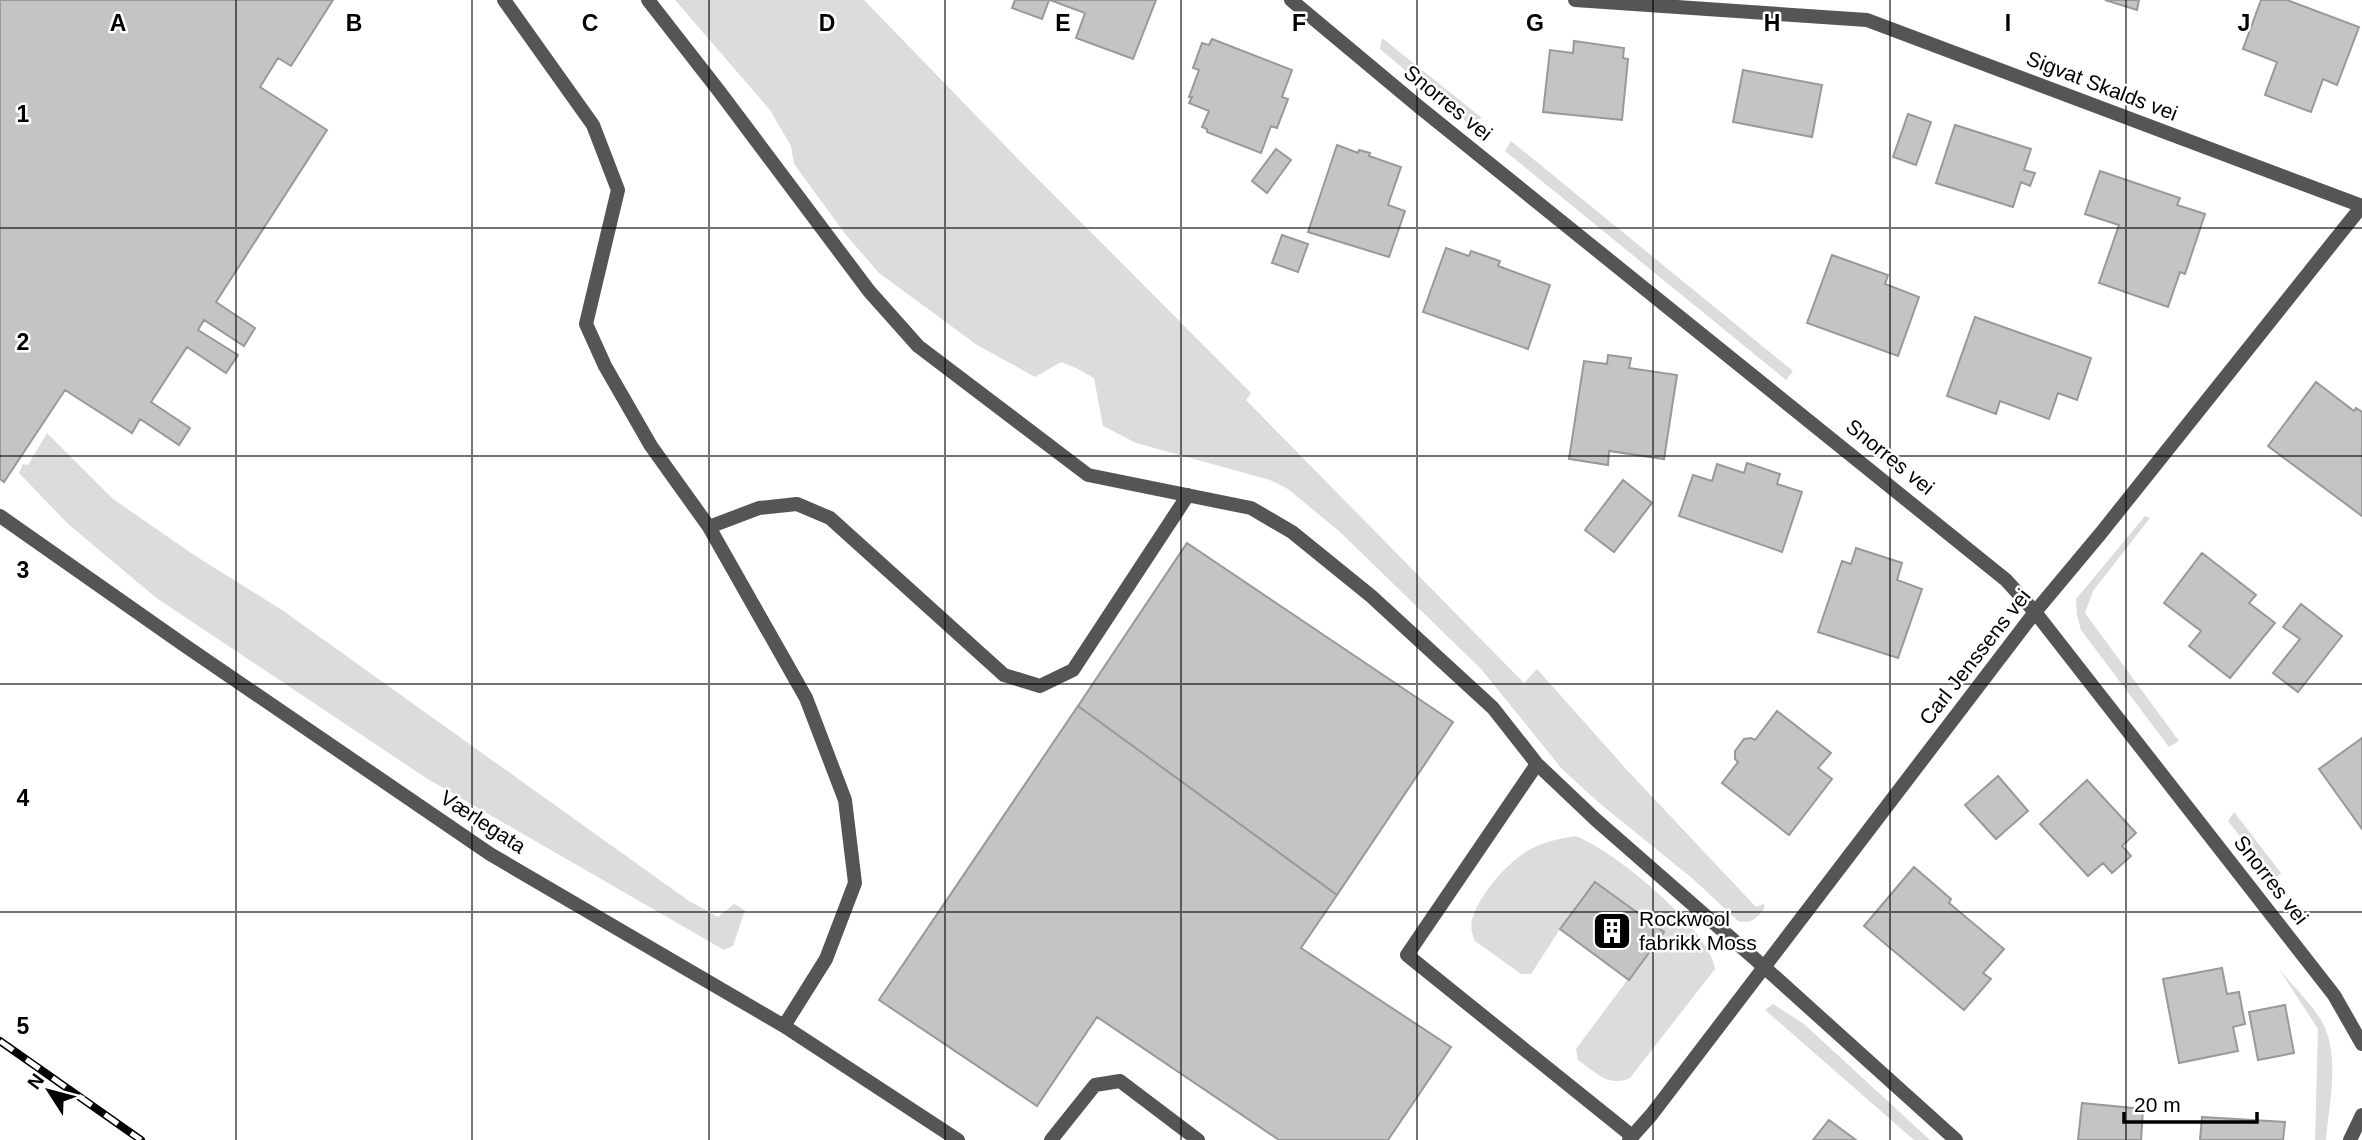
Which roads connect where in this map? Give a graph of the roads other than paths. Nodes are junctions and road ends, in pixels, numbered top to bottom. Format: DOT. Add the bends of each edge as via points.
graph roads {
  1 [pos="504,0"];
  2 [pos="1291,0"];
  3 [pos="1574,0"];
  4 [pos="647,1"];
  5 [pos="2362,206"];
  6 [pos="1188,495"];
  7 [pos="0,516"];
  8 [pos="709,527"];
  9 [pos="2035,612"];
  10 [pos="1537,764"];
  11 [pos="1763,966"];
  12 [pos="784,1026"];
  13 [pos="2362,1044"];
  14 [pos="2362,1115"];
  15 [pos="1631,1138"];
  16 [pos="958,1140"];
  17 [pos="1051,1140"];
  18 [pos="1198,1140"];
  19 [pos="1956,1140"];
  20 [pos="2350,1140"];
  1 -- 8 [label="street" via="593,125 618,190 586,324 651,446"];
  2 -- 9 [label="street, Snorres vei" via="1989,564"];
  3 -- 5 [label="street, Sigvat Skalds vei" via="1867,20"];
  4 -- 6 [label="street" via="869,291 918,346 1088,475"];
  5 -- 9 [label="street, Carl Jenssens vei"];
  6 -- 8 [label="street" via="1073,670 1040,686 1004,674 830,518 797,505 759,508"];
  6 -- 10 [label="street" via="1251,508 1292,532 1371,596 1483,699"];
  7 -- 12 [label="street, Værlegata" via="490,854"];
  8 -- 12 [label="street" via="806,698 845,800 855,883 826,959"];
  9 -- 11 [label="street, Carl Jenssens vei"];
  9 -- 13 [label="street, Snorres vei" via="2334,995"];
  10 -- 11 [label="street"];
  10 -- 15 [label="street" via="1407,955"];
  11 -- 15 [label="street, Carl Jenssens vei"];
  11 -- 19 [label="street"];
  12 -- 16 [label="street, Værlegata"];
  14 -- 20 [label="street"];
  17 -- 18 [label="street" via="1095,1085 1120,1081"];
}
